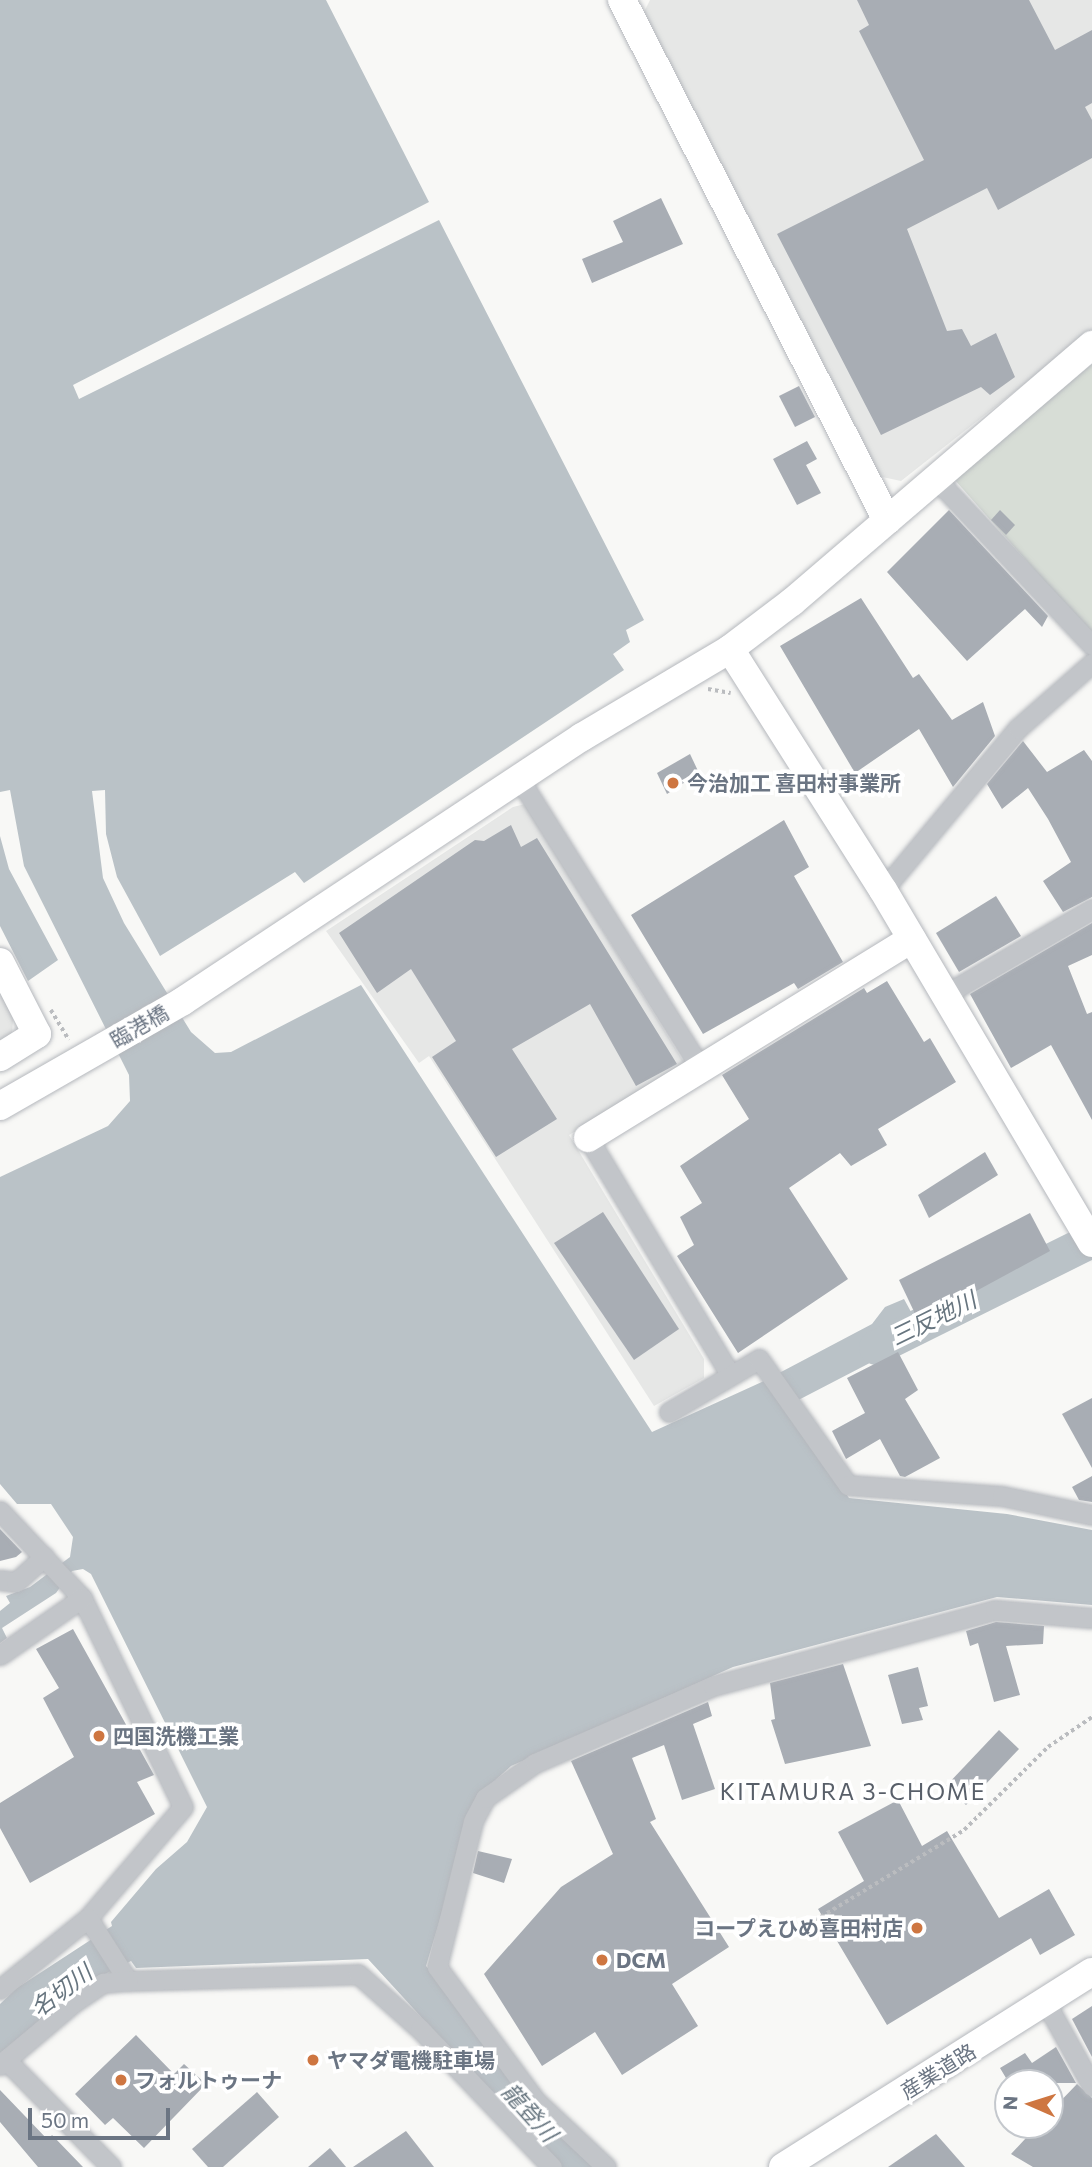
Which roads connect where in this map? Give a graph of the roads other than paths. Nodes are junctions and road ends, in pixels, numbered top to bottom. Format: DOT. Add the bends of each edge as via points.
graph roads {
  1 [pos="622,0"];
  2 [pos="1092,345"];
  3 [pos="936,479"];
  4 [pos="887,520"];
  5 [pos="1092,645"];
  6 [pos="730,649"];
  7 [pos="1092,663"];
  8 [pos="520,780"];
  9 [pos="883,890"];
  10 [pos="1092,909"];
  11 [pos="912,939"];
  12 [pos="0,962"];
  13 [pos="946,994"];
  14 [pos="0,1057"];
  15 [pos="701,1068"];
  16 [pos="0,1107"];
  17 [pos="588,1138"];
  18 [pos="1092,1243"];
  19 [pos="730,1374"];
  20 [pos="668,1412"];
  21 [pos="0,1511"];
  22 [pos="1092,1515"];
  23 [pos="44,1557"];
  24 [pos="0,1580"];
  25 [pos="82,1598"];
  26 [pos="1092,1618"];
  27 [pos="0,1655"];
  28 [pos="89,1919"];
  29 [pos="1092,1972"];
  30 [pos="127,1980"];
  31 [pos="0,1989"];
  32 [pos="1046,2003"];
  33 [pos="3,2062"];
  34 [pos="1092,2086"];
  35 [pos="549,2113"];
  36 [pos="524,2136"];
  37 [pos="111,2167"];
  38 [pos="552,2167"];
  39 [pos="606,2167"];
  40 [pos="783,2167"];
  1 -- 4 [label="street"];
  2 -- 3 [label="street, 臨港橋"];
  3 -- 4 [label="street, 臨港橋"];
  3 -- 5 [label="street"];
  4 -- 6 [label="street, 臨港橋"];
  6 -- 8 [label="street, 臨港橋"];
  6 -- 9 [label="street"];
  7 -- 9 [label="street" via="1018,728"];
  8 -- 15 [label="street"];
  8 -- 16 [label="street, 臨港橋" via="183,1001"];
  9 -- 11 [label="street"];
  10 -- 13 [label="street"];
  11 -- 13 [label="street"];
  11 -- 15 [label="street"];
  12 -- 14 [label="street" via="37,1034"];
  13 -- 18 [label="street"];
  15 -- 17 [label="street"];
  17 -- 19 [label="street"];
  19 -- 20 [label="street"];
  19 -- 22 [label="street" via="759,1359 848,1485 1002,1496"];
  21 -- 23 [label="street"];
  23 -- 24 [label="street" via="16,1582"];
  23 -- 25 [label="street"];
  25 -- 27 [label="street"];
  25 -- 28 [label="street" via="183,1807"];
  26 -- 35 [label="street" via="995,1610 713,1686 535,1763 485,1798 473,1821 436,1967"];
  28 -- 30 [label="street"];
  28 -- 31 [label="street"];
  29 -- 32 [label="street, 産業道路"];
  30 -- 33 [label="street" via="103,1983"];
  30 -- 36 [label="street" via="358,1973"];
  32 -- 34 [label="street"];
  32 -- 40 [label="street, 産業道路"];
  33 -- 37 [label="street"];
  35 -- 36 [label="street"];
  35 -- 39 [label="street"];
  36 -- 38 [label="street"];
}
